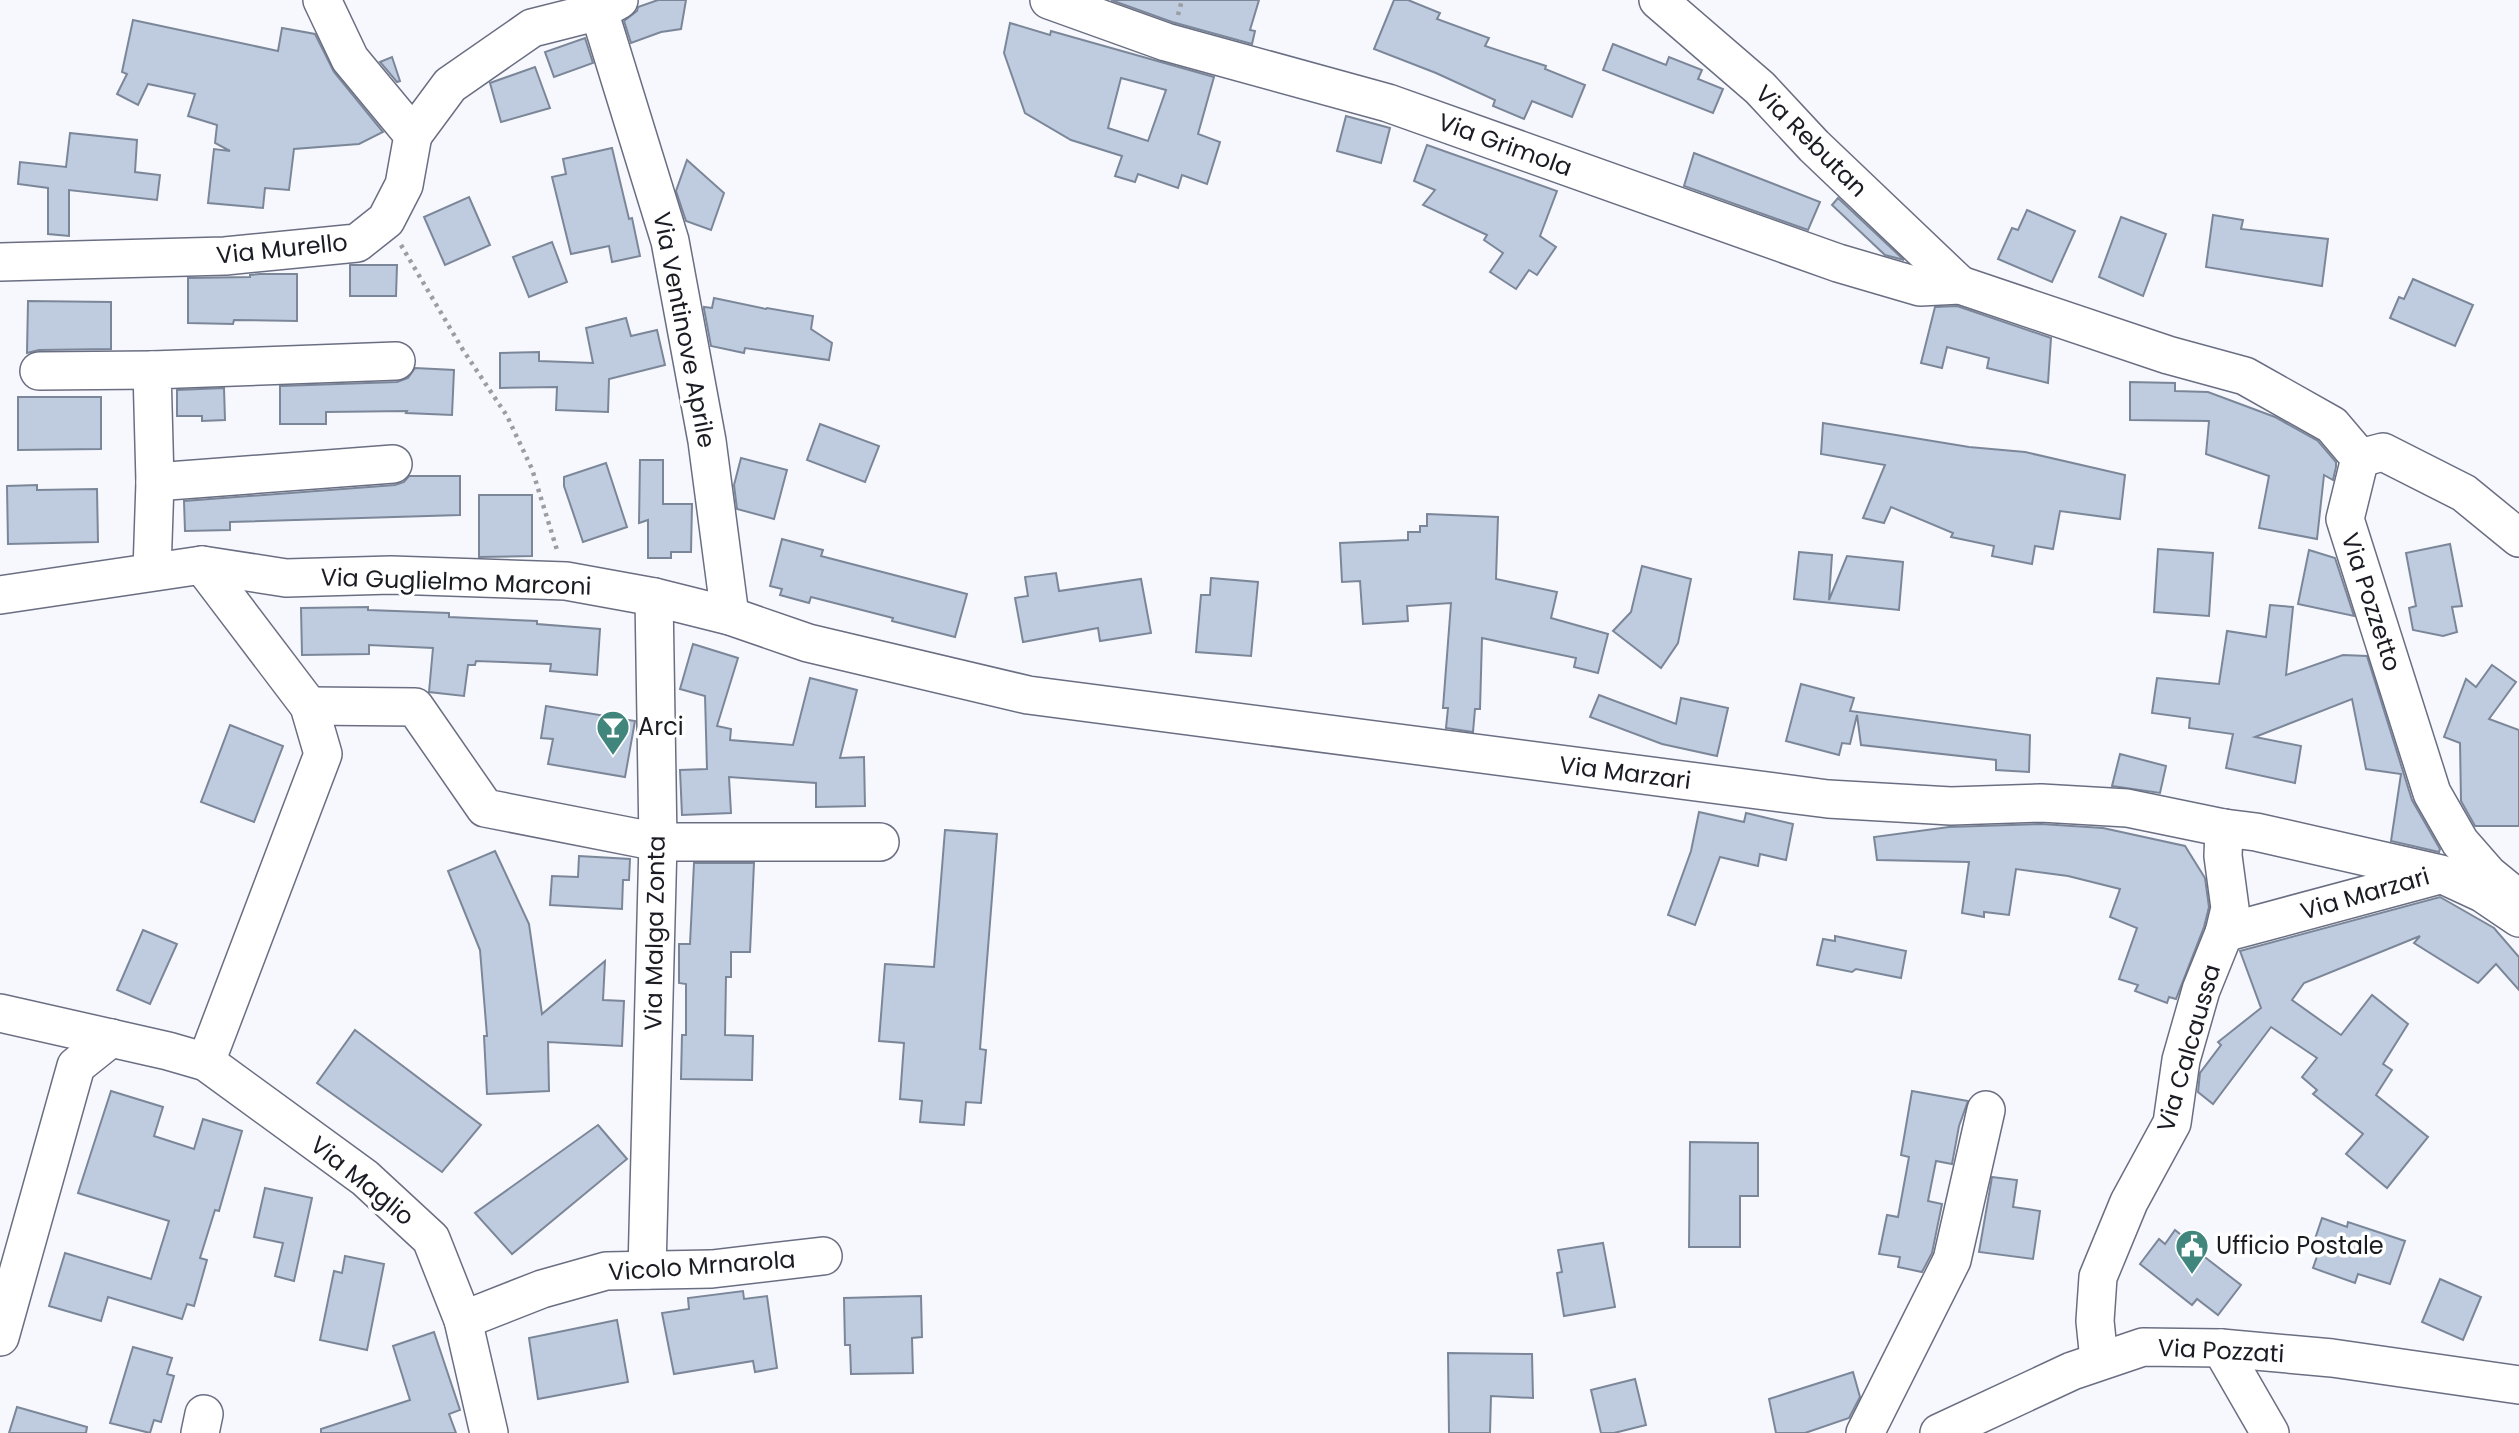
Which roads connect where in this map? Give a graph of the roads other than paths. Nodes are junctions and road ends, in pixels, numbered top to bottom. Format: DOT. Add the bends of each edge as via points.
graph roads {
  1 [pos="322,0"];
  2 [pos="1049,0"];
  3 [pos="1658,0"];
  4 [pos="609,5"];
  5 [pos="413,135"];
  6 [pos="0,262"];
  7 [pos="1960,285"];
  8 [pos="396,361"];
  9 [pos="152,370"];
  10 [pos="39,372"];
  11 [pos="2360,458"];
  12 [pos="393,464"];
  13 [pos="155,482"];
  14 [pos="2519,538"];
  15 [pos="202,565"];
  16 [pos="152,571"];
  17 [pos="0,595"];
  18 [pos="654,597"];
  19 [pos="730,616"];
  20 [pos="1027,695"];
  21 [pos="309,706"];
  22 [pos="2224,828"];
  23 [pos="658,842"];
  24 [pos="880,842"];
  25 [pos="2441,874"];
  26 [pos="2519,899"];
  27 [pos="2519,918"];
  28 [pos="2224,933"];
  29 [pos="0,1013"];
  30 [pos="111,1038"];
  31 [pos="206,1062"];
  32 [pos="1986,1110"];
  33 [pos="823,1256"];
  34 [pos="647,1270"];
  35 [pos="463,1320"];
  36 [pos="0,1337"];
  37 [pos="2221,1348"];
  38 [pos="2099,1360"];
  39 [pos="2519,1385"];
  40 [pos="489,1433"];
  41 [pos="1865,1433"];
  42 [pos="1939,1433"];
  43 [pos="2270,1433"];
  1 -- 5 [label="street" via="349,59"];
  2 -- 7 [label="street, Via Grimola" via="1166,42 1388,103 1838,263 1920,287"];
  3 -- 7 [label="street, Via Rebutan" via="1760,88"];
  4 -- 5 [label="street" via="533,27 450,85"];
  4 -- 19 [label="street, Via Ventinove Aprile" via="670,241 707,441"];
  5 -- 6 [label="street, Via Murello" via="404,185 386,220 357,243 225,256"];
  7 -- 11 [label="street" via="2245,376 2332,425"];
  8 -- 9 [label="street"];
  9 -- 10 [label="street"];
  9 -- 13 [label="street"];
  11 -- 14 [label="street" via="2383,452 2464,493"];
  11 -- 26 [label="street, Via Pozzetto" via="2345,519 2432,793 2460,842 2488,874"];
  12 -- 13 [label="street"];
  13 -- 16 [label="street"];
  15 -- 16 [label="street, Via Guglielmo Marconi"];
  15 -- 18 [label="street, Via Guglielmo Marconi" via="286,578 391,575 566,581"];
  15 -- 21 [label="street"];
  16 -- 17 [label="street, Via Guglielmo Marconi"];
  18 -- 19 [label="street, Via Guglielmo Marconi"];
  18 -- 23 [label="street, Via Malga Zonta"];
  19 -- 20 [label="street, Via Guglielmo Marconi" via="808,643"];
  20 -- 22 [label="street, Via Marzari" via="1828,799 2127,808"];
  21 -- 23 [label="street" via="415,707 485,808"];
  21 -- 31 [label="street" via="323,754"];
  22 -- 25 [label="street, Via Marzari"];
  22 -- 28 [label="street" via="2230,908"];
  23 -- 24 [label="street"];
  23 -- 34 [label="street, Via Malga Zonta"];
  25 -- 27 [label="street" via="2482,893"];
  25 -- 28 [label="street, Via Marzari"];
  28 -- 38 [label="street, Via Calcaussa" via="2201,990 2181,1060 2172,1123 2129,1202 2098,1277 2095,1321"];
  29 -- 30 [label="street, Via Maglio"];
  30 -- 31 [label="street, Via Maglio"];
  30 -- 36 [label="street" via="76,1066"];
  31 -- 35 [label="street, Via Maglio" via="365,1178 431,1238"];
  32 -- 41 [label="street" via="1952,1260"];
  33 -- 34 [label="street, Vicolo Mrnarola" via="712,1269"];
  34 -- 35 [label="street, Vicolo Mrnarola" via="606,1271 542,1289"];
  35 -- 40 [label="street, Via Maglio"];
  37 -- 38 [label="street, Via Pozzati" via="2143,1347"];
  37 -- 39 [label="street, Via Pozzati" via="2332,1357"];
  37 -- 43 [label="street"];
  38 -- 42 [label="street, Via Pozzati"];
}
